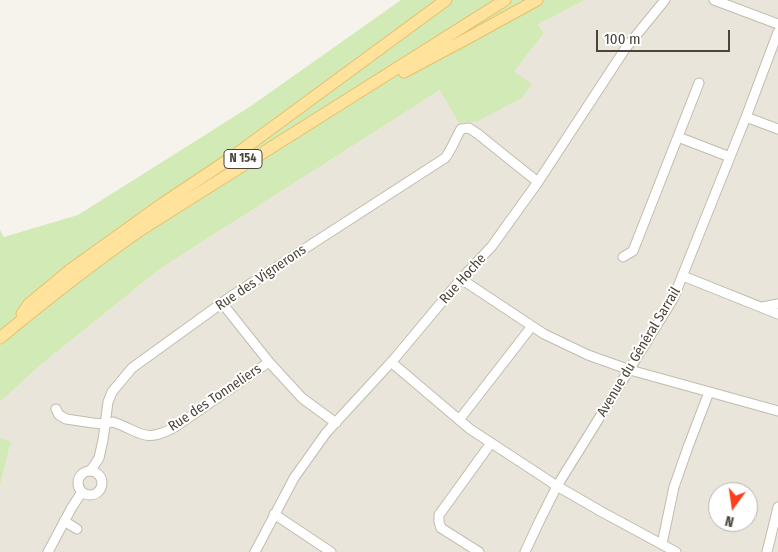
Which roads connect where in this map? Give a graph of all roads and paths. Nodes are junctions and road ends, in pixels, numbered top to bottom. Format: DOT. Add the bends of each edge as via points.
graph roads {
  1 [pos="446,0"];
  2 [pos="495,0"];
  3 [pos="505,0"];
  4 [pos="536,0"];
  5 [pos="665,0"];
  6 [pos="714,0"];
  7 [pos="778,24"];
  8 [pos="778,32"];
  9 [pos="699,83"];
  10 [pos="344,102"];
  11 [pos="746,117"];
  12 [pos="778,129"];
  13 [pos="678,137"];
  14 [pos="730,157"];
  15 [pos="538,182"];
  16 [pos="623,257"];
  17 [pos="683,276"];
  18 [pos="461,279"];
  19 [pos="222,303"];
  20 [pos="778,304"];
  21 [pos="762,307"];
  22 [pos="22,314"];
  23 [pos="778,314"];
  24 [pos="532,326"];
  25 [pos="0,333"];
  26 [pos="0,338"];
  27 [pos="269,362"];
  28 [pos="391,362"];
  29 [pos="630,370"];
  30 [pos="709,392"];
  31 [pos="56,409"];
  32 [pos="778,410"];
  33 [pos="459,420"];
  34 [pos="336,422"];
  35 [pos="105,424"];
  36 [pos="491,443"];
  37 [pos="91,470"];
  38 [pos="557,486"];
  39 [pos="82,492"];
  40 [pos="778,510"];
  41 [pos="274,514"];
  42 [pos="64,521"];
  43 [pos="77,529"];
  44 [pos="662,544"];
  45 [pos="48,552"];
  46 [pos="255,552"];
  47 [pos="331,552"];
  48 [pos="480,552"];
  49 [pos="525,552"];
  50 [pos="676,552"];
  51 [pos="767,552"];
  1 -- 22 [label="main road" via="231,158 70,270 29,304"];
  2 -- 22 [label="main road, N 154" via="140,226"];
  3 -- 10 [label="main road, N 154"];
  4 -- 10 [label="main road" via="372,90"];
  5 -- 15 [label="street, Rue Hoche" via="625,49"];
  6 -- 7 [label="street"];
  8 -- 11 [label="street, Avenue du Général Sarrail"];
  9 -- 13 [label="street"];
  10 -- 26 [label="main road, N 154" via="110,251"];
  11 -- 12 [label="street"];
  11 -- 14 [label="street, Avenue du Général Sarrail"];
  13 -- 14 [label="street"];
  13 -- 16 [label="street" via="632,251"];
  14 -- 17 [label="street, Avenue du Général Sarrail"];
  15 -- 18 [label="street, Rue Hoche" via="492,246"];
  15 -- 19 [label="street, Rue des Vignerons" via="478,134 469,128 461,129 445,158"];
  17 -- 21 [label="street"];
  17 -- 29 [label="street, Avenue du Général Sarrail" via="673,299"];
  18 -- 24 [label="street"];
  18 -- 28 [label="street, Rue Hoche"];
  19 -- 27 [label="street"];
  19 -- 35 [label="street, Rue des Vignerons" via="132,368 112,392"];
  20 -- 21 [label="street"];
  21 -- 23 [label="street"];
  22 -- 25 [label="main road, N 154"];
  24 -- 29 [label="street" via="588,355"];
  24 -- 33 [label="street"];
  27 -- 34 [label="street" via="302,398"];
  27 -- 35 [label="street, Rue des Tonneliers" via="164,433 143,436 113,422"];
  28 -- 33 [label="street"];
  28 -- 34 [label="street, Rue Hoche"];
  29 -- 30 [label="street"];
  29 -- 38 [label="street, Avenue du Général Sarrail"];
  30 -- 32 [label="street"];
  30 -- 44 [label="street" via="674,487"];
  31 -- 35 [label="street, Rue des Tonneliers" via="66,419"];
  33 -- 36 [label="street"];
  34 -- 41 [label="street, Rue Hoche" via="294,478"];
  35 -- 37 [label="street, Rue des Vignerons" via="99,458"];
  36 -- 38 [label="street"];
  36 -- 48 [label="street" via="439,515 438,522 441,528"];
  37 -- 39 [label="street" via="79,477"];
  37 -- 39 [label="street" via="101,477 102,486 92,495"];
  38 -- 44 [label="street"];
  38 -- 49 [label="street, Avenue du Général Sarrail"];
  39 -- 42 [label="street"];
  40 -- 51 [label="street"];
  41 -- 46 [label="street, Rue Hoche"];
  41 -- 47 [label="street"];
  42 -- 43 [label="street"];
  42 -- 45 [label="street"];
  44 -- 50 [label="street"];
}
